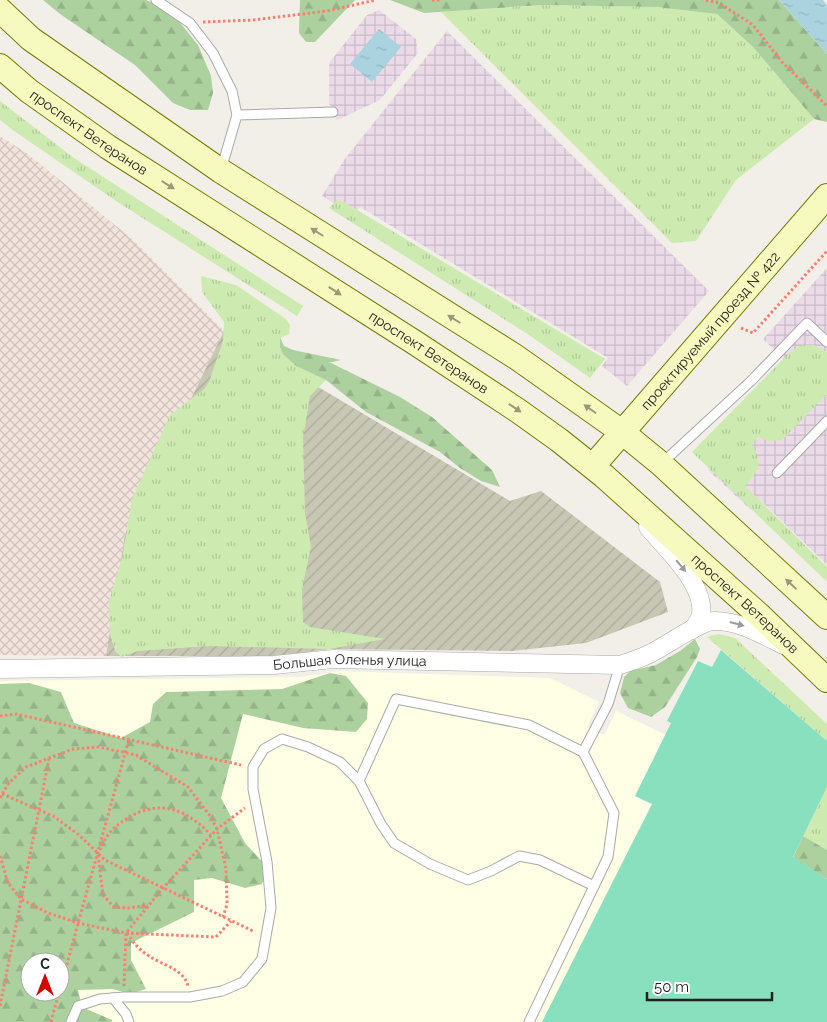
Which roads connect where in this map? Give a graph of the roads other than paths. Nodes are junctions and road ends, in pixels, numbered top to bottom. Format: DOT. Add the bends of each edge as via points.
graph roads {
  1 [pos="156,0"];
  2 [pos="0,10"];
  3 [pos="0,66"];
  4 [pos="334,112"];
  5 [pos="237,115"];
  6 [pos="221,171"];
  7 [pos="827,196"];
  8 [pos="827,342"];
  9 [pos="826,423"];
  10 [pos="622,432"];
  11 [pos="661,464"];
  12 [pos="599,471"];
  13 [pos="777,473"];
  14 [pos="827,617"];
  15 [pos="691,631"];
  16 [pos="797,652"];
  17 [pos="620,665"];
  18 [pos="0,669"];
  19 [pos="827,680"];
  20 [pos="583,752"];
  21 [pos="359,780"];
  22 [pos="594,886"];
  23 [pos="113,998"];
  24 [pos="71,1022"];
  25 [pos="129,1022"];
  26 [pos="529,1022"];
  1 -- 5 [label="lane" via="190,23 213,54 232,91"];
  2 -- 6 [label="main road" via="31,39"];
  3 -- 12 [label="main road, проспект Ветеранов, one-way" via="108,148 479,384"];
  4 -- 5 [label="lane"];
  5 -- 6 [label="lane"];
  10 -- 6 [label="main road, one-way" via="516,358"];
  7 -- 10 [label="main road, проектируемый проезд № 422"];
  8 -- 11 [label="lane" via="808,323"];
  9 -- 13 [label="lane"];
  10 -- 11 [label="main road"];
  10 -- 12 [label="main road, проектируемый проезд № 422"];
  14 -- 11 [label="main road, one-way"];
  12 -- 15 [label="street, one-way" via="694,582 701,613"];
  12 -- 16 [label="main road, проспект Ветеранов"];
  15 -- 16 [label="street, Большая Оленья улица, one-way" via="712,621 733,622"];
  15 -- 17 [label="street, Большая Оленья улица" via="651,653"];
  16 -- 19 [label="main road, проспект Ветеранов"];
  17 -- 18 [label="street, Большая Оленья улица" via="334,659 274,665"];
  17 -- 20 [label="lane" via="608,704"];
  20 -- 21 [label="lane" via="529,725 396,699"];
  20 -- 22 [label="lane" via="614,813 608,857"];
  21 -- 22 [label="lane" via="394,842 430,864 468,880 519,856 540,860"];
  21 -- 23 [label="lane" via="340,762 308,747 282,739 264,749 253,767 252,789 267,862 271,908 262,959 243,982 222,991 190,997"];
  22 -- 26 [label="lane"];
  23 -- 24 [label="lane" via="78,1006"];
  23 -- 25 [label="lane"];
}
